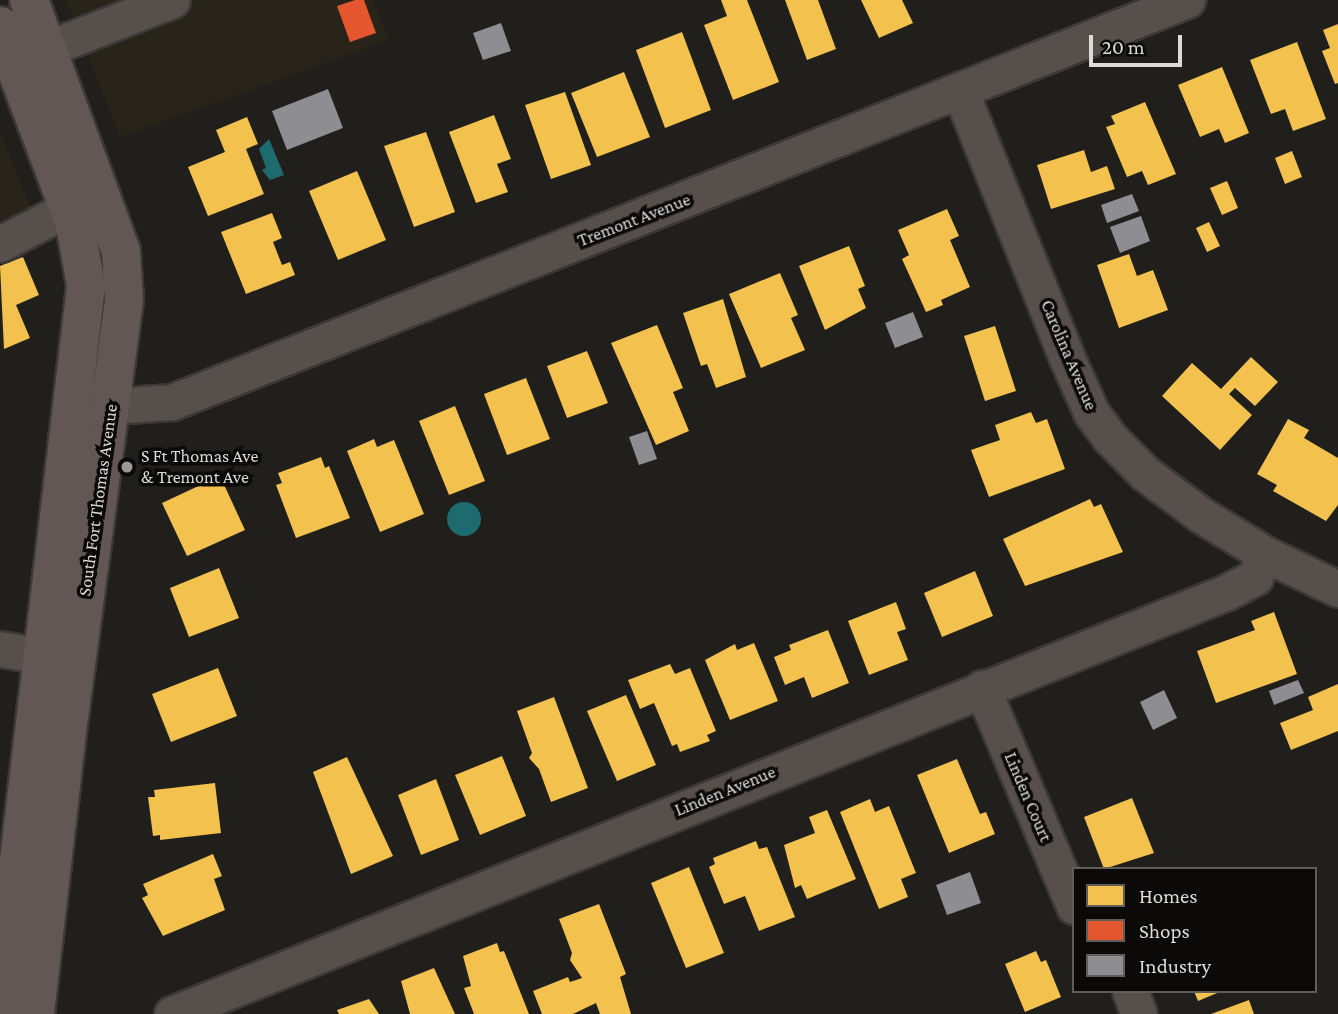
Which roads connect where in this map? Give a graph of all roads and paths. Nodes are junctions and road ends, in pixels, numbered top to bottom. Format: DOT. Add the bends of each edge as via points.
graph roads {
  1 [pos="29,0"];
  2 [pos="172,0"];
  3 [pos="1187,0"];
  4 [pos="0,26"];
  5 [pos="31,55"];
  6 [pos="961,93"];
  7 [pos="69,208"];
  8 [pos="0,244"];
  9 [pos="92,402"];
  10 [pos="1265,555"];
  11 [pos="1338,589"];
  12 [pos="0,649"];
  13 [pos="58,658"];
  14 [pos="982,688"];
  15 [pos="1072,901"];
  16 [pos="18,928"];
  17 [pos="1131,993"];
  18 [pos="1,1014"];
  19 [pos="35,1014"];
  20 [pos="172,1014"];
  21 [pos="1139,1014"];
  1 -- 5 [label="main road, South Fort Thomas Avenue"];
  2 -- 5 [label="street"];
  3 -- 6 [label="street, Tremont Avenue"];
  4 -- 5 [label="main road, South Fort Thomas Avenue"];
  5 -- 7 [label="main road, South Fort Thomas Avenue"];
  5 -- 9 [label="main road, South Fort Thomas Avenue" via="121,251 124,300"];
  6 -- 9 [label="street, Tremont Avenue" via="172,402"];
  6 -- 10 [label="street, Carolina Avenue" via="1091,412 1146,474 1200,515"];
  7 -- 8 [label="street"];
  7 -- 9 [label="main road, South Fort Thomas Avenue" via="84,255"];
  9 -- 13 [label="main road, South Fort Thomas Avenue"];
  10 -- 11 [label="street, Carolina Avenue"];
  10 -- 14 [label="street, Linden Avenue" via="1255,577 1227,592"];
  12 -- 13 [label="street"];
  13 -- 16 [label="main road, South Fort Thomas Avenue"];
  14 -- 15 [label="street, Linden Court"];
  14 -- 20 [label="street, Linden Avenue"];
  16 -- 18 [label="main road, South Fort Thomas Avenue"];
  16 -- 19 [label="main road, South Fort Thomas Avenue"];
  17 -- 21 [label="street"];
}
